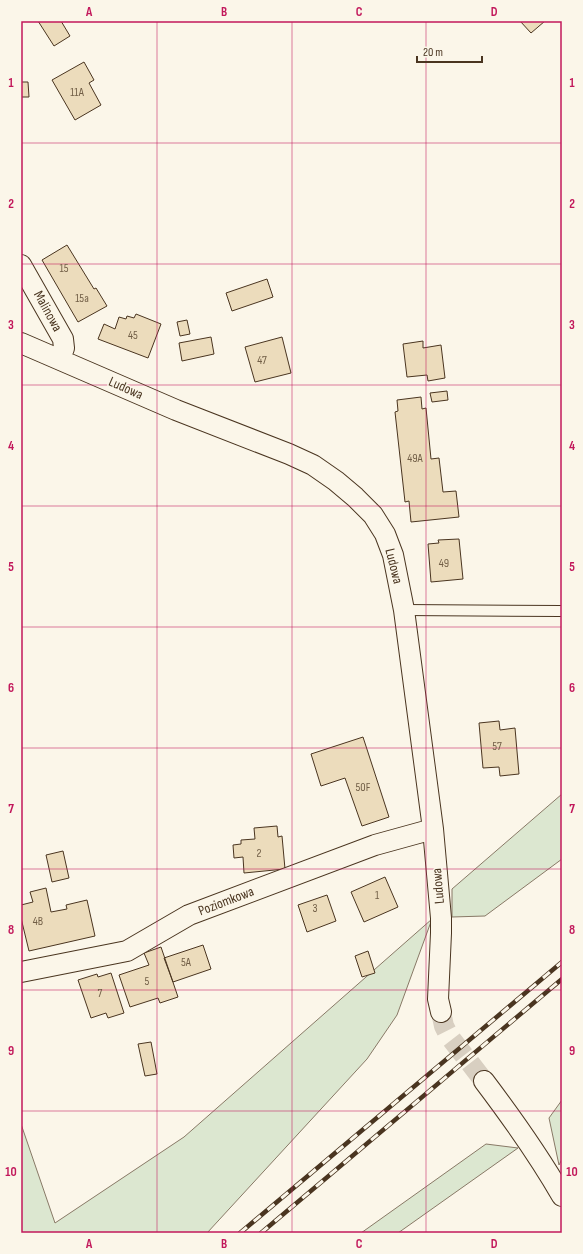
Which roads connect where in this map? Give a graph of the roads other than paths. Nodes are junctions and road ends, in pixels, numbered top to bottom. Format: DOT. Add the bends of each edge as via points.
graph roads {
  1 [pos="21,265"];
  2 [pos="21,343"];
  3 [pos="60,359"];
  4 [pos="404,610"];
  5 [pos="562,611"];
  6 [pos="433,829"];
  7 [pos="21,972"];
  8 [pos="441,1012"];
  9 [pos="484,1081"];
  10 [pos="562,1196"];
  1 -- 3 [label="street, Malinowa" via="63,339 64,348"];
  2 -- 3 [label="street, Ludowa"];
  3 -- 4 [label="street, Ludowa" via="176,410 289,454 313,465 336,481 373,515 385,534 393,555"];
  4 -- 5 [label="lane"];
  4 -- 6 [label="street, Ludowa"];
  6 -- 7 [label="street, Poziomkowa" via="375,845 189,915 127,950"];
  6 -- 8 [label="street, Ludowa" via="441,918 438,993"];
  9 -- 10 [label="street" via="512,1118"];
}
